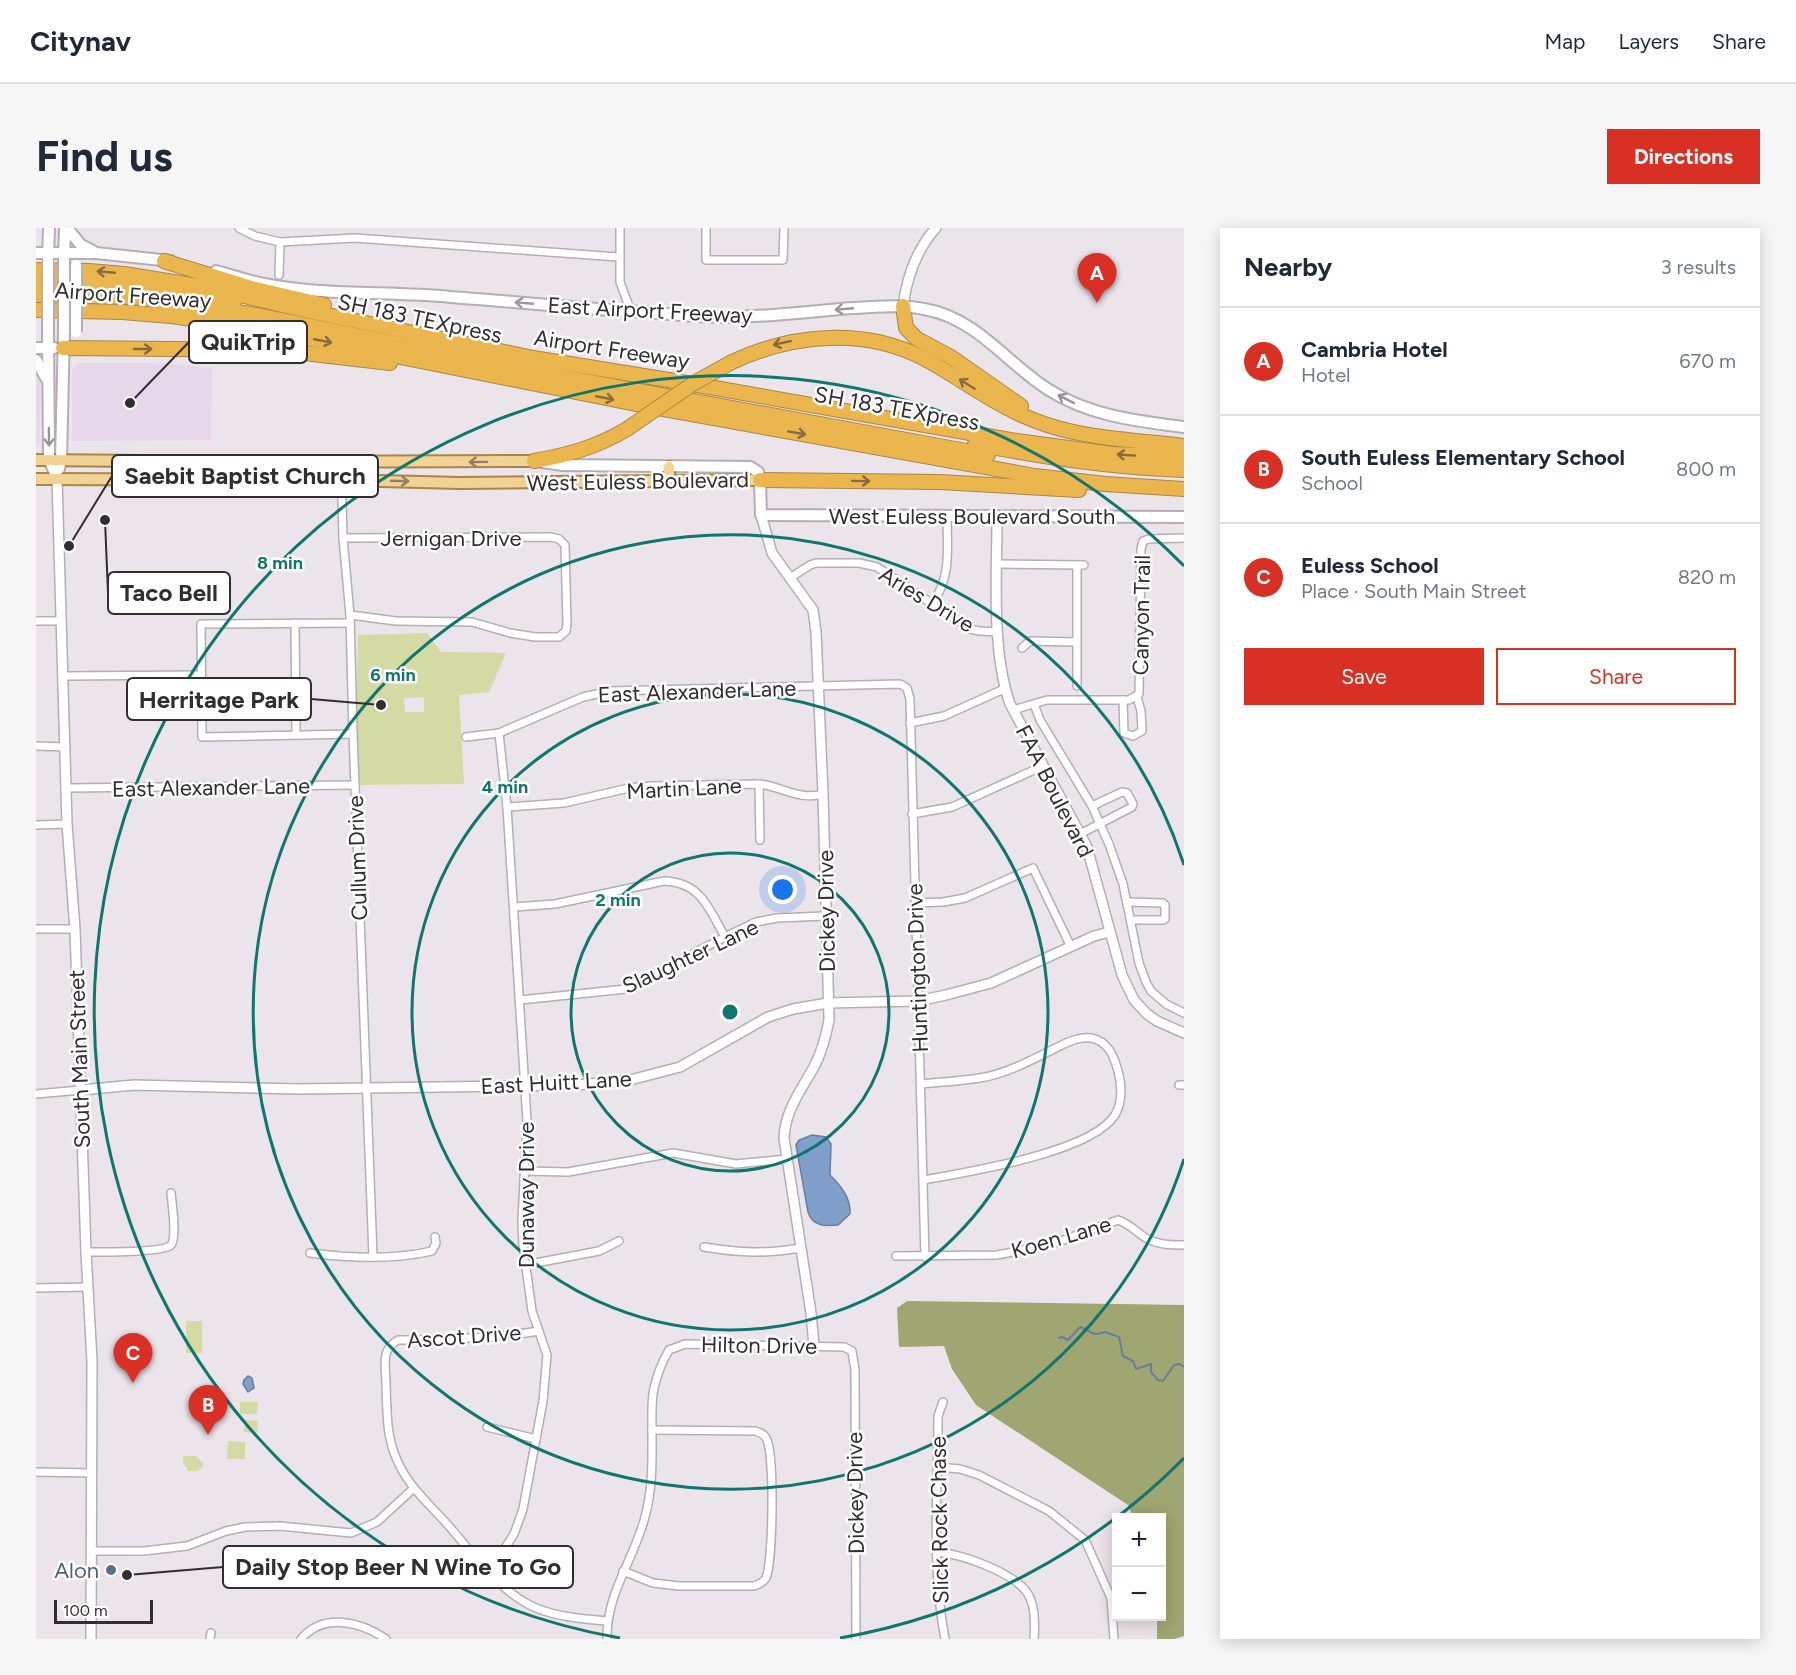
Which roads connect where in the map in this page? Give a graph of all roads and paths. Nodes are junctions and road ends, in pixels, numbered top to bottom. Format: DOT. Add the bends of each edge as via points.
graph roads {
  1 [pos="49,228"];
  2 [pos="66,228"];
  3 [pos="239,228"];
  4 [pos="620,228"];
  5 [pos="706,228"];
  6 [pos="784,228"];
  7 [pos="936,228"];
  8 [pos="280,242"];
  9 [pos="36,253"];
  10 [pos="96,253"];
  11 [pos="618,256"];
  12 [pos="48,258"];
  13 [pos="64,258"];
  14 [pos="164,261"];
  15 [pos="36,270"];
  16 [pos="279,275"];
  17 [pos="36,284"];
  18 [pos="36,295"];
  19 [pos="903,306"];
  20 [pos="36,310"];
  21 [pos="631,312"];
  22 [pos="36,348"];
  23 [pos="48,348"];
  24 [pos="63,348"];
  25 [pos="103,348"];
  26 [pos="533,358"];
  27 [pos="36,360"];
  28 [pos="48,382"];
  29 [pos="548,387"];
  30 [pos="1037,421"];
  31 [pos="1184,427"];
  32 [pos="1184,446"];
  33 [pos="1184,458"];
  34 [pos="49,459"];
  35 [pos="36,460"];
  36 [pos="61,460"];
  37 [pos="341,461"];
  38 [pos="534,461"];
  39 [pos="669,467"];
  40 [pos="1184,470"];
  41 [pos="1184,477"];
  42 [pos="57,478"];
  43 [pos="36,479"];
  44 [pos="341,480"];
  45 [pos="760,480"];
  46 [pos="669,482"];
  47 [pos="1142,487"];
  48 [pos="1184,489"];
  49 [pos="761,515"];
  50 [pos="947,516"];
  51 [pos="997,517"];
  52 [pos="1184,517"];
  53 [pos="343,538"];
  54 [pos="1184,538"];
  55 [pos="997,564"];
  56 [pos="789,578"];
  57 [pos="932,604"];
  58 [pos="350,615"];
  59 [pos="36,621"];
  60 [pos="62,621"];
  61 [pos="295,623"];
  62 [pos="351,623"];
  63 [pos="998,632"];
  64 [pos="1076,642"];
  65 [pos="1022,648"];
  66 [pos="201,675"];
  67 [pos="64,676"];
  68 [pos="900,684"];
  69 [pos="818,686"];
  70 [pos="1077,686"];
  71 [pos="1004,689"];
  72 [pos="1137,697"];
  73 [pos="1123,700"];
  74 [pos="1034,704"];
  75 [pos="1013,710"];
  76 [pos="910,723"];
  77 [pos="499,733"];
  78 [pos="296,734"];
  79 [pos="352,734"];
  80 [pos="466,737"];
  81 [pos="36,746"];
  82 [pos="66,747"];
  83 [pos="1043,766"];
  84 [pos="759,783"];
  85 [pos="355,785"];
  86 [pos="67,788"];
  87 [pos="823,794"];
  88 [pos="1092,806"];
  89 [pos="507,807"];
  90 [pos="912,814"];
  91 [pos="1100,823"];
  92 [pos="67,824"];
  93 [pos="36,825"];
  94 [pos="1080,834"];
  95 [pos="760,840"];
  96 [pos="1127,902"];
  97 [pos="915,903"];
  98 [pos="514,907"];
  99 [pos="825,916"];
  100 [pos="1131,920"];
  101 [pos="36,929"];
  102 [pos="75,929"];
  103 [pos="1109,932"];
  104 [pos="725,937"];
  105 [pos="1071,947"];
  106 [pos="520,1000"];
  107 [pos="918,1001"];
  108 [pos="828,1003"];
  109 [pos="1184,1013"];
  110 [pos="1184,1033"];
  111 [pos="921,1084"];
  112 [pos="525,1085"];
  113 [pos="365,1088"];
  114 [pos="81,1090"];
  115 [pos="36,1094"];
  116 [pos="787,1159"];
  117 [pos="525,1171"];
  118 [pos="924,1180"];
  119 [pos="171,1193"];
  120 [pos="435,1237"];
  121 [pos="618,1241"];
  122 [pos="1184,1245"];
  123 [pos="704,1247"];
  124 [pos="801,1248"];
  125 [pos="86,1252"];
  126 [pos="310,1253"];
  127 [pos="373,1256"];
  128 [pos="896,1256"];
  129 [pos="925,1257"];
  130 [pos="525,1265"];
  131 [pos="88,1287"];
  132 [pos="36,1288"];
  133 [pos="539,1331"];
  134 [pos="814,1346"];
  135 [pos="849,1348"];
  136 [pos="943,1402"];
  137 [pos="487,1427"];
  138 [pos="652,1430"];
  139 [pos="536,1438"];
  140 [pos="938,1467"];
  141 [pos="36,1472"];
  142 [pos="92,1473"];
  143 [pos="414,1488"];
  144 [pos="91,1551"];
  145 [pos="937,1552"];
  146 [pos="486,1569"];
  147 [pos="623,1571"];
  148 [pos="607,1621"];
  149 [pos="91,1639"];
  150 [pos="301,1639"];
  151 [pos="386,1639"];
  152 [pos="607,1639"];
  153 [pos="856,1639"];
  154 [pos="945,1639"];
  155 [pos="1034,1639"];
  156 [pos="1114,1639"];
  1 -- 12 [label="main road"];
  2 -- 10 [label="main road" via="81,245"];
  2 -- 13 [label="main road"];
  3 -- 8 [label="street"];
  4 -- 11 [label="street"];
  5 -- 6 [label="street" via="706,260 783,260"];
  7 -- 19 [label="street" via="912,266"];
  8 -- 11 [label="street" via="355,238"];
  8 -- 16 [label="street"];
  9 -- 12 [label="main road, East Airport Freeway"];
  10 -- 13 [label="main road, East Airport Freeway"];
  10 -- 14 [label="main road, East Airport Freeway"];
  10 -- 25 [label="main road, bridge" via="80,259 76,265 76,332 82,341"];
  11 -- 21 [label="street" via="620,282"];
  12 -- 13 [label="main road, East Airport Freeway"];
  12 -- 23 [label="main road, bridge"];
  13 -- 24 [label="main road, bridge"];
  21 -- 14 [label="main road, East Airport Freeway, one-way" via="410,293 326,291 265,284 180,261"];
  14 -- 26 [label="highway" via="251,288 515,348"];
  26 -- 15 [label="highway, Airport Freeway, one-way" via="199,286 124,274"];
  17 -- 40 [label="highway, SH 183 TEXpress" via="92,283 186,294 532,363 1040,456"];
  18 -- 41 [label="highway, SH 183 TEXpress" via="124,296 182,303 1043,465 1111,474"];
  19 -- 21 [label="main road, East Airport Freeway, one-way" via="725,317"];
  19 -- 30 [label="highway" via="906,328 916,339 968,368 1031,412"];
  31 -- 19 [label="main road, East Airport Freeway, one-way" via="1108,416 1083,407 1033,379 967,324 939,312"];
  20 -- 29 [label="highway, Airport Freeway, one-way" via="122,312 207,320"];
  22 -- 23 [label="main road"];
  23 -- 24 [label="main road"];
  23 -- 28 [label="main road"];
  24 -- 25 [label="highway"];
  24 -- 36 [label="main road"];
  25 -- 29 [label="highway, one-way" via="278,350"];
  33 -- 26 [label="highway, Airport Freeway, one-way" via="1113,454 1010,440"];
  27 -- 28 [label="main road"];
  28 -- 34 [label="main road, one-way"];
  29 -- 47 [label="highway, Airport Freeway, one-way" via="1035,476"];
  30 -- 32 [label="highway" via="1087,434"];
  30 -- 38 [label="highway, one-way, bridge" via="922,358 877,342 830,337 759,349 694,383 604,443"];
  34 -- 35 [label="main road, West Euless Boulevard"];
  34 -- 36 [label="main road, West Euless Boulevard"];
  34 -- 42 [label="main road"];
  36 -- 37 [label="main road, West Euless Boulevard"];
  36 -- 42 [label="main road"];
  38 -- 37 [label="main road, West Euless Boulevard, one-way"];
  37 -- 44 [label="street, Cullum Drive"];
  38 -- 39 [label="main road, West Euless Boulevard"];
  39 -- 45 [label="main road, West Euless Boulevard" via="750,467 758,472"];
  39 -- 46 [label="main road"];
  42 -- 43 [label="main road, West Euless Boulevard"];
  42 -- 44 [label="main road, West Euless Boulevard"];
  42 -- 60 [label="street, South Main Street"];
  44 -- 46 [label="main road, West Euless Boulevard, one-way"];
  44 -- 53 [label="street, Cullum Drive"];
  45 -- 46 [label="main road, West Euless Boulevard"];
  45 -- 47 [label="highway, one-way" via="940,482 1086,491"];
  45 -- 49 [label="main road, Dickey Drive"];
  47 -- 48 [label="highway, Airport Freeway"];
  49 -- 50 [label="main road, West Euless Boulevard South"];
  49 -- 56 [label="street, Dickey Drive" via="772,553"];
  50 -- 51 [label="main road, West Euless Boulevard South"];
  50 -- 57 [label="street" via="947,573"];
  51 -- 52 [label="main road, West Euless Boulevard South"];
  51 -- 55 [label="street, FAA Boulevard"];
  53 -- 58 [label="street, Cullum Drive"];
  53 -- 58 [label="street, Jernigan Drive" via="551,537 565,545 567,624 566,631 558,637 527,635 472,622 396,621"];
  54 -- 72 [label="street, Canyon Trail" via="1143,541"];
  55 -- 63 [label="street, FAA Boulevard"];
  55 -- 64 [label="street" via="1080,565"];
  56 -- 57 [label="street, Aries Drive" via="816,563 869,565 885,571"];
  56 -- 69 [label="street, Dickey Drive" via="813,610"];
  57 -- 63 [label="street, Aries Drive" via="970,629"];
  58 -- 62 [label="street, Cullum Drive"];
  59 -- 60 [label="street"];
  60 -- 67 [label="street, South Main Street"];
  61 -- 62 [label="street"];
  61 -- 66 [label="street" via="201,624"];
  61 -- 78 [label="street"];
  62 -- 79 [label="street, Cullum Drive"];
  63 -- 71 [label="street, FAA Boulevard"];
  64 -- 65 [label="street" via="1030,641"];
  64 -- 70 [label="street"];
  66 -- 67 [label="street"];
  66 -- 78 [label="street" via="202,736"];
  67 -- 82 [label="street, South Main Street"];
  68 -- 69 [label="street, East Alexander Lane"];
  68 -- 76 [label="street, Huntington Drive" via="909,692"];
  69 -- 77 [label="street, East Alexander Lane" via="610,691 569,702"];
  69 -- 87 [label="street, Dickey Drive"];
  71 -- 75 [label="street, FAA Boulevard"];
  71 -- 76 [label="street" via="944,716"];
  72 -- 73 [label="street, Canyon Trail"];
  72 -- 73 [label="street" via="1142,731 1133,736 1124,734"];
  73 -- 74 [label="street, Canyon Trail" via="1047,700"];
  74 -- 75 [label="street, Canyon Trail"];
  74 -- 88 [label="street"];
  75 -- 83 [label="street, FAA Boulevard"];
  76 -- 90 [label="street, Huntington Drive"];
  77 -- 80 [label="street, East Alexander Lane"];
  77 -- 89 [label="street, Dunaway Drive"];
  78 -- 79 [label="street"];
  79 -- 85 [label="street, Cullum Drive"];
  81 -- 82 [label="street"];
  82 -- 86 [label="street, South Main Street"];
  83 -- 90 [label="street" via="952,807"];
  83 -- 94 [label="street, FAA Boulevard"];
  84 -- 87 [label="street, Martin Lane" via="808,797"];
  84 -- 89 [label="street, Martin Lane" via="629,788 564,803"];
  84 -- 95 [label="street"];
  85 -- 86 [label="street, East Alexander Lane"];
  85 -- 113 [label="street, Cullum Drive"];
  86 -- 92 [label="street, South Main Street"];
  87 -- 99 [label="street, Dickey Drive"];
  88 -- 91 [label="street"];
  88 -- 91 [label="street" via="1122,792 1127,793 1133,804"];
  89 -- 98 [label="street, Dunaway Drive"];
  90 -- 97 [label="street, Huntington Drive"];
  91 -- 94 [label="street"];
  91 -- 96 [label="street"];
  92 -- 93 [label="street"];
  92 -- 102 [label="street, South Main Street"];
  94 -- 103 [label="street, FAA Boulevard" via="1093,865"];
  96 -- 100 [label="street"];
  96 -- 100 [label="street" via="1165,905 1165,919"];
  97 -- 105 [label="street" via="965,898 1033,868"];
  97 -- 107 [label="street, Huntington Drive"];
  98 -- 104 [label="street" via="555,904 673,882 696,891"];
  98 -- 106 [label="street, Dunaway Drive"];
  99 -- 104 [label="street, Slaughter Lane" via="768,919"];
  99 -- 108 [label="street, Dickey Drive"];
  100 -- 109 [label="street" via="1139,963 1151,991"];
  101 -- 102 [label="street"];
  102 -- 114 [label="street, South Main Street"];
  103 -- 105 [label="street, East Huitt Lane"];
  103 -- 110 [label="street, FAA Boulevard" via="1134,1000 1157,1022"];
  104 -- 106 [label="street, Slaughter Lane" via="626,990"];
  105 -- 107 [label="street, East Huitt Lane" via="991,983"];
  106 -- 112 [label="street, Dunaway Drive"];
  107 -- 108 [label="street, East Huitt Lane"];
  107 -- 111 [label="street, Huntington Drive"];
  108 -- 112 [label="street, East Huitt Lane" via="768,1017 691,1061 662,1072 615,1083"];
  108 -- 116 [label="street, Dickey Drive" via="826,1038 788,1115 784,1138"];
  111 -- 118 [label="street, Huntington Drive"];
  111 -- 118 [label="street" via="981,1078 1082,1038 1100,1041 1108,1047 1122,1093 1115,1115 1090,1134 1013,1163"];
  112 -- 113 [label="street, East Huitt Lane"];
  112 -- 117 [label="street, Dunaway Drive"];
  113 -- 114 [label="street, East Huitt Lane" via="134,1085"];
  113 -- 127 [label="street, Cullum Drive"];
  114 -- 115 [label="street"];
  114 -- 125 [label="street, South Main Street"];
  116 -- 117 [label="street" via="736,1164 673,1154 568,1172"];
  116 -- 124 [label="street, Dickey Drive"];
  117 -- 130 [label="street, Dunaway Drive"];
  118 -- 129 [label="street, Huntington Drive"];
  119 -- 125 [label="street" via="170,1246"];
  120 -- 127 [label="street" via="432,1251 412,1256"];
  121 -- 130 [label="street" via="598,1251"];
  122 -- 129 [label="street, Koen Lane" via="1159,1243 1118,1220 1050,1245 997,1255"];
  123 -- 124 [label="street" via="766,1253"];
  124 -- 134 [label="street, Dickey Drive"];
  125 -- 131 [label="street, South Main Street"];
  126 -- 127 [label="street"];
  128 -- 129 [label="street, Koen Lane"];
  130 -- 133 [label="street, Dunaway Drive"];
  131 -- 132 [label="street"];
  131 -- 142 [label="street, South Main Street"];
  133 -- 139 [label="street, Dunaway Drive" via="547,1365"];
  133 -- 143 [label="street, Ascot Drive" via="463,1339 398,1340 389,1346 385,1355 390,1438 396,1459"];
  134 -- 135 [label="street, Hilton Drive"];
  134 -- 138 [label="street, Hilton Drive" via="685,1344 669,1350 654,1390"];
  135 -- 153 [label="street, Dickey Drive" via="855,1370"];
  136 -- 140 [label="street, Slick Rock Chase" via="938,1416"];
  137 -- 139 [label="street"];
  138 -- 147 [label="street" via="652,1475 646,1513"];
  138 -- 147 [label="street" via="754,1431 764,1436 770,1459 771,1547 766,1578 761,1584 743,1586 679,1586 653,1583"];
  139 -- 146 [label="street, Dunaway Drive" via="523,1509 514,1534"];
  140 -- 145 [label="street, Slick Rock Chase"];
  140 -- 156 [label="street" via="979,1475 1049,1510 1085,1540 1111,1598"];
  141 -- 142 [label="street"];
  142 -- 144 [label="street, South Main Street"];
  143 -- 144 [label="street" via="377,1522 351,1533 245,1527 187,1546"];
  143 -- 146 [label="street, Ascot Drive"];
  144 -- 149 [label="street, South Main Street"];
  145 -- 154 [label="street, Slick Rock Chase"];
  145 -- 155 [label="street" via="954,1554 1017,1582 1029,1595"];
  146 -- 148 [label="street, Ascot Drive" via="536,1608"];
  147 -- 148 [label="street"];
  148 -- 152 [label="street"];
  150 -- 151 [label="street" via="318,1626 338,1622 360,1626"];
}
